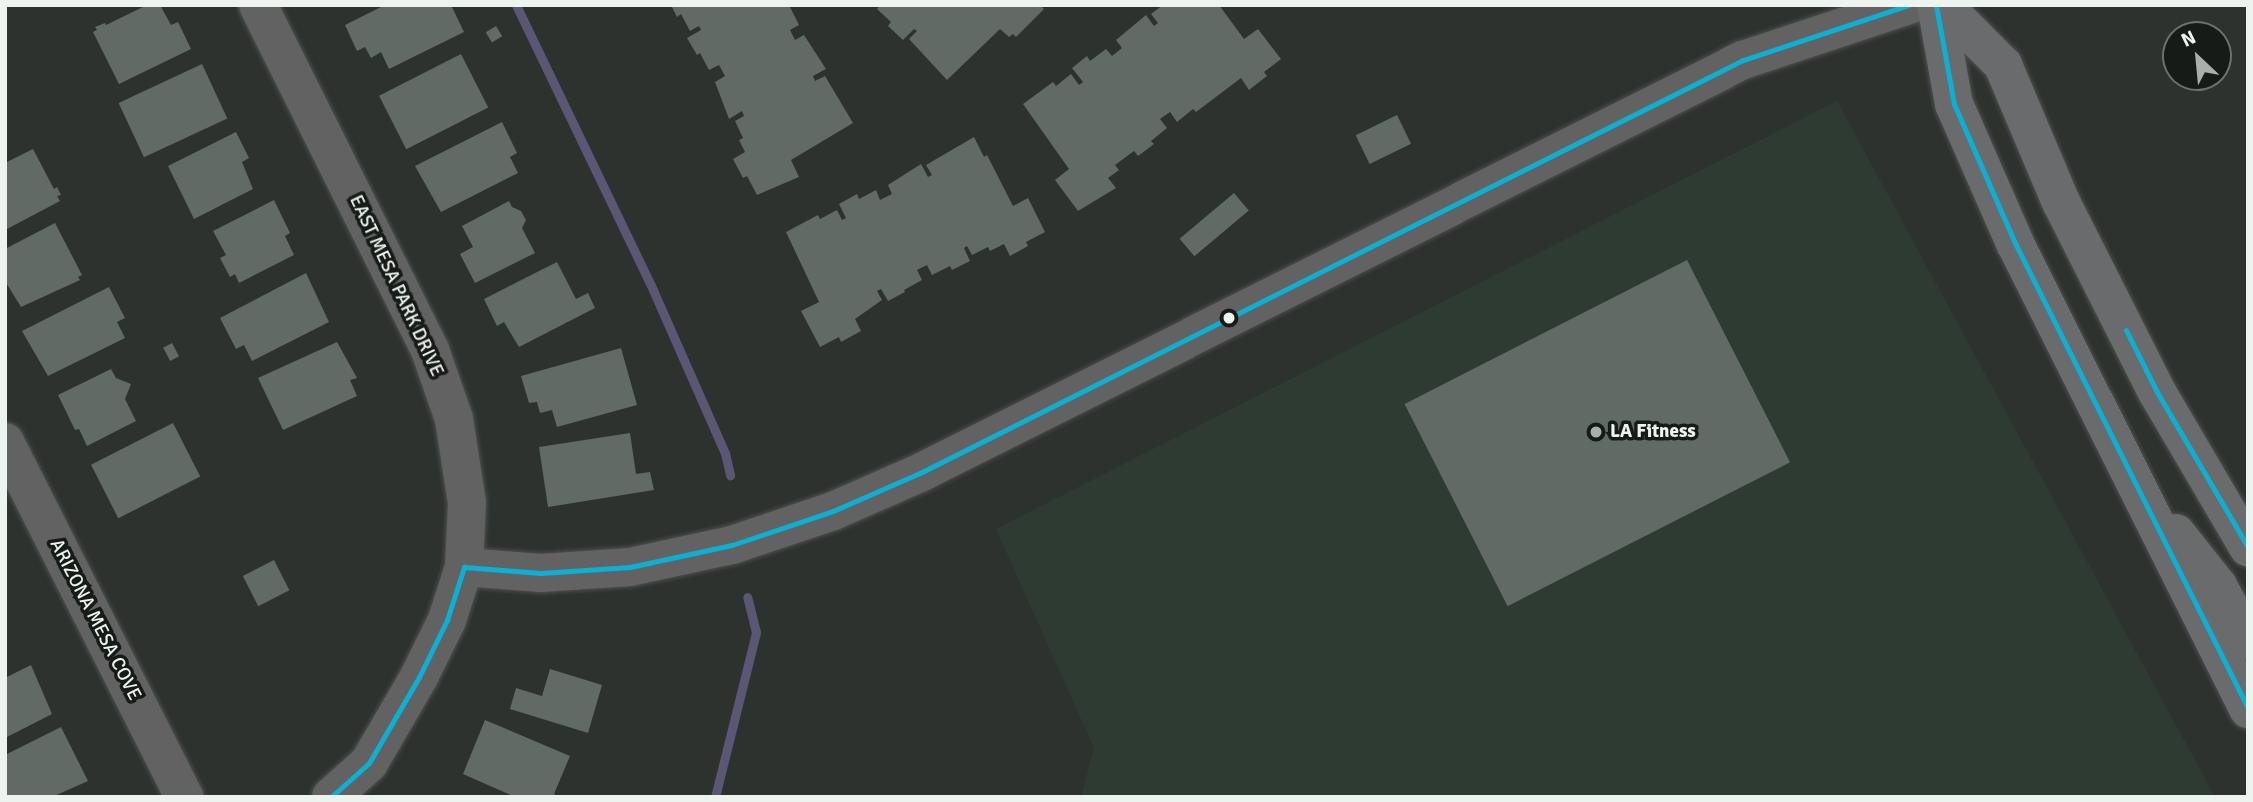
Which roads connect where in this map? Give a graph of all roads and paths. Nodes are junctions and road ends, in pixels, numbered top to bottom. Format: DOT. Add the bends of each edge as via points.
graph roads {
  1 [pos="258,5"];
  2 [pos="1909,5"];
  3 [pos="1936,5"];
  4 [pos="1943,5"];
  5 [pos="5,442"];
  6 [pos="2138,485"];
  7 [pos="2248,547"];
  8 [pos="464,566"];
  9 [pos="2248,641"];
  10 [pos="2248,709"];
  11 [pos="184,797"];
  12 [pos="331,797"];
  1 -- 8 [label="street, EAST MESA PARK DRIVE" via="430,349 454,419 465,491"];
  2 -- 8 [label="street" via="1743,60 924,471 833,511 732,545 630,567 541,573"];
  3 -- 6 [label="main road" via="1954,104 2016,245"];
  4 -- 7 [label="main road" via="2003,65 2062,202 2157,392"];
  5 -- 11 [label="street, ARIZONA MESA COVE"];
  6 -- 9 [label="main road" via="2218,586"];
  6 -- 10 [label="main road"];
  8 -- 12 [label="street, EAST MESA PARK DRIVE" via="447,620 407,699 369,763"];
}
